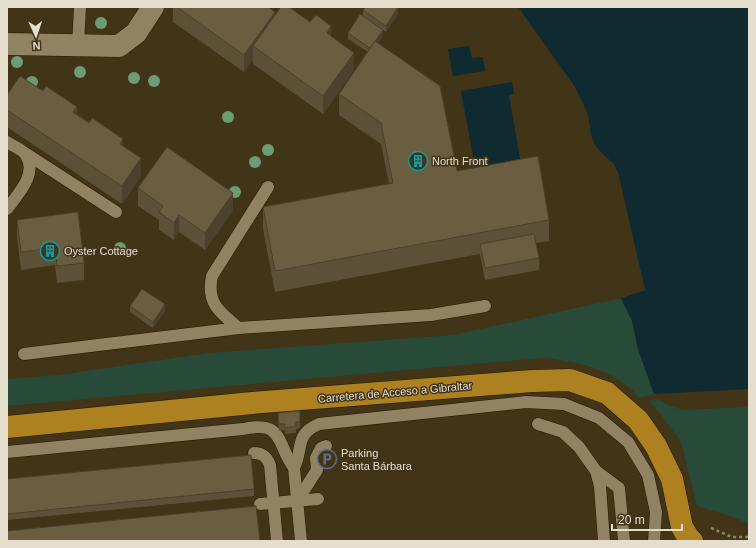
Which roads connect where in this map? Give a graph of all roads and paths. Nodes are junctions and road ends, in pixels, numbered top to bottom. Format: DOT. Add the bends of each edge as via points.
graph roads {
  1 [pos="80,7"];
  2 [pos="154,7"];
  3 [pos="7,44"];
  4 [pos="78,45"];
  5 [pos="7,142"];
  6 [pos="25,154"];
  7 [pos="268,187"];
  8 [pos="7,209"];
  9 [pos="116,212"];
  10 [pos="485,306"];
  11 [pos="238,328"];
  12 [pos="24,354"];
  13 [pos="538,424"];
  14 [pos="7,427"];
  15 [pos="326,446"];
  16 [pos="7,452"];
  17 [pos="254,453"];
  18 [pos="294,468"];
  19 [pos="596,471"];
  20 [pos="318,498"];
  21 [pos="297,501"];
  22 [pos="274,503"];
  23 [pos="260,504"];
  24 [pos="277,541"];
  25 [pos="302,541"];
  26 [pos="604,541"];
  27 [pos="624,541"];
  28 [pos="654,541"];
  29 [pos="692,541"];
  1 -- 4 [label="lane"];
  2 -- 4 [label="street" via="136,33 119,46"];
  3 -- 4 [label="street"];
  5 -- 6 [label="lane"];
  6 -- 8 [label="lane" via="30,166 26,183"];
  6 -- 9 [label="lane"];
  7 -- 11 [label="lane" via="212,276 210,288 213,302 220,313"];
  10 -- 11 [label="lane" via="432,315"];
  11 -- 12 [label="lane"];
  13 -- 19 [label="lane" via="563,432 579,447"];
  14 -- 29 [label="highway, Carretera de Acceso a Gibraltar" via="252,403 570,380 607,393 638,420 656,446 672,479 682,527"];
  15 -- 21 [label="lane" via="321,448 316,458 317,470"];
  16 -- 18 [label="lane" via="262,427 271,430 280,438 287,458"];
  17 -- 22 [label="lane" via="265,456 270,465"];
  18 -- 21 [label="lane"];
  18 -- 28 [label="lane" via="301,438 311,427 319,424 526,402 564,404 599,418 628,442 648,475 656,512"];
  19 -- 26 [label="lane" via="600,486"];
  19 -- 27 [label="lane" via="619,488"];
  20 -- 21 [label="lane"];
  21 -- 22 [label="lane"];
  21 -- 25 [label="lane"];
  22 -- 23 [label="lane"];
  22 -- 24 [label="lane"];
}
